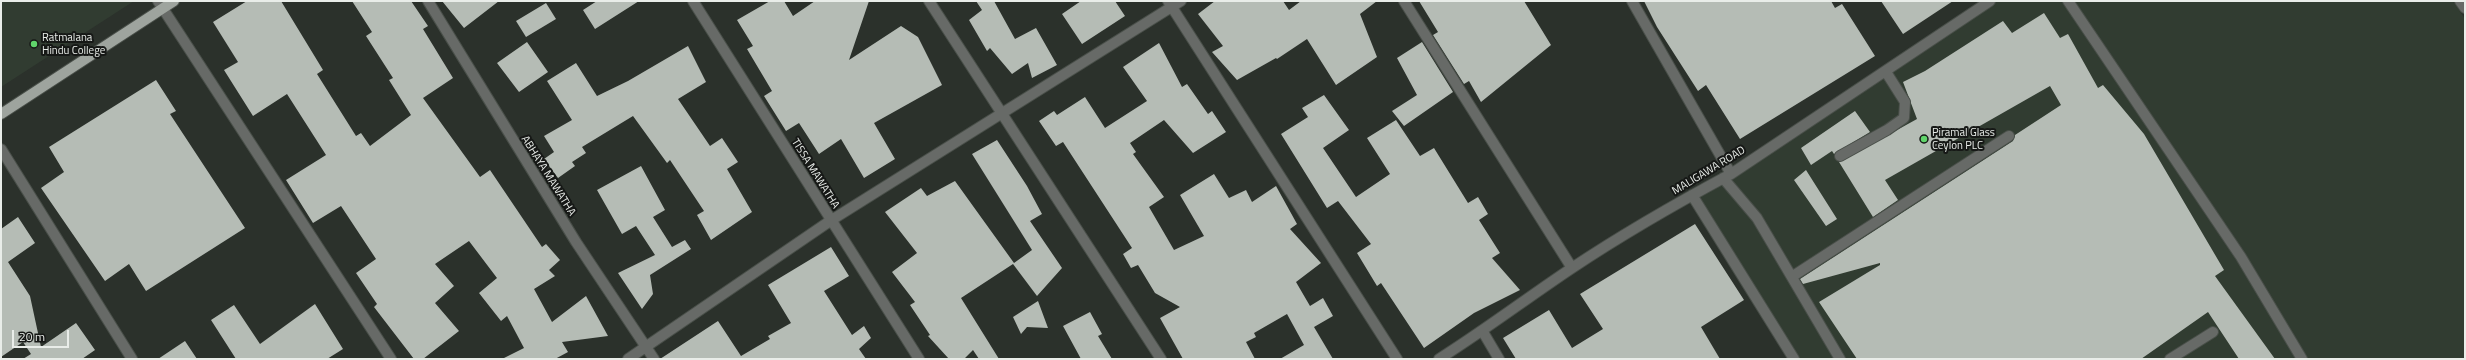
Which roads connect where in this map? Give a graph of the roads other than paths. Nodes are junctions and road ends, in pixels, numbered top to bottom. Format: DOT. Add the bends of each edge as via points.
graph roads {
  1 [pos="174,1"];
  2 [pos="428,1"];
  3 [pos="693,1"];
  4 [pos="929,1"];
  5 [pos="1181,1"];
  6 [pos="1404,1"];
  7 [pos="1632,1"];
  8 [pos="1990,1"];
  9 [pos="2068,1"];
  10 [pos="2460,1"];
  11 [pos="1170,4"];
  12 [pos="160,5"];
  13 [pos="2465,8"];
  14 [pos="1886,72"];
  15 [pos="1001,112"];
  16 [pos="1,114"];
  17 [pos="2009,136"];
  18 [pos="1,149"];
  19 [pos="1840,156"];
  20 [pos="1727,176"];
  21 [pos="1692,195"];
  22 [pos="830,221"];
  23 [pos="1572,268"];
  24 [pos="1793,276"];
  25 [pos="1483,332"];
  26 [pos="2213,332"];
  27 [pos="647,347"];
  28 [pos="132,359"];
  29 [pos="391,359"];
  30 [pos="628,359"];
  31 [pos="654,359"];
  32 [pos="919,359"];
  33 [pos="1161,359"];
  34 [pos="1397,359"];
  35 [pos="1439,359"];
  36 [pos="1499,359"];
  37 [pos="1794,359"];
  38 [pos="1840,359"];
  39 [pos="2170,359"];
  40 [pos="2302,359"];
  1 -- 12 [label="main road"];
  2 -- 27 [label="street, ABHAYA MAWATHA" via="576,242"];
  3 -- 22 [label="street, TISSA MAWATHA"];
  4 -- 15 [label="street"];
  5 -- 11 [label="street"];
  6 -- 23 [label="street"];
  7 -- 20 [label="street"];
  8 -- 14 [label="street, MALIGAWA ROAD"];
  9 -- 40 [label="street" via="2241,257"];
  10 -- 13 [label="street"];
  11 -- 15 [label="street"];
  11 -- 34 [label="street"];
  12 -- 16 [label="main road"];
  12 -- 29 [label="street"];
  14 -- 19 [label="street" via="1905,102 1904,118"];
  14 -- 20 [label="street, MALIGAWA ROAD"];
  15 -- 22 [label="street"];
  15 -- 33 [label="street"];
  17 -- 24 [label="street"];
  18 -- 28 [label="street"];
  20 -- 21 [label="street, MALIGAWA ROAD"];
  20 -- 24 [label="street"];
  21 -- 23 [label="street, MALIGAWA ROAD"];
  21 -- 37 [label="street"];
  22 -- 27 [label="street"];
  22 -- 32 [label="street, TISSA MAWATHA"];
  23 -- 25 [label="street, MALIGAWA ROAD"];
  24 -- 38 [label="street"];
  25 -- 35 [label="street, MALIGAWA ROAD"];
  25 -- 36 [label="street"];
  26 -- 39 [label="street"];
  27 -- 30 [label="street"];
  27 -- 31 [label="street, ABHAYA MAWATHA"];
}
